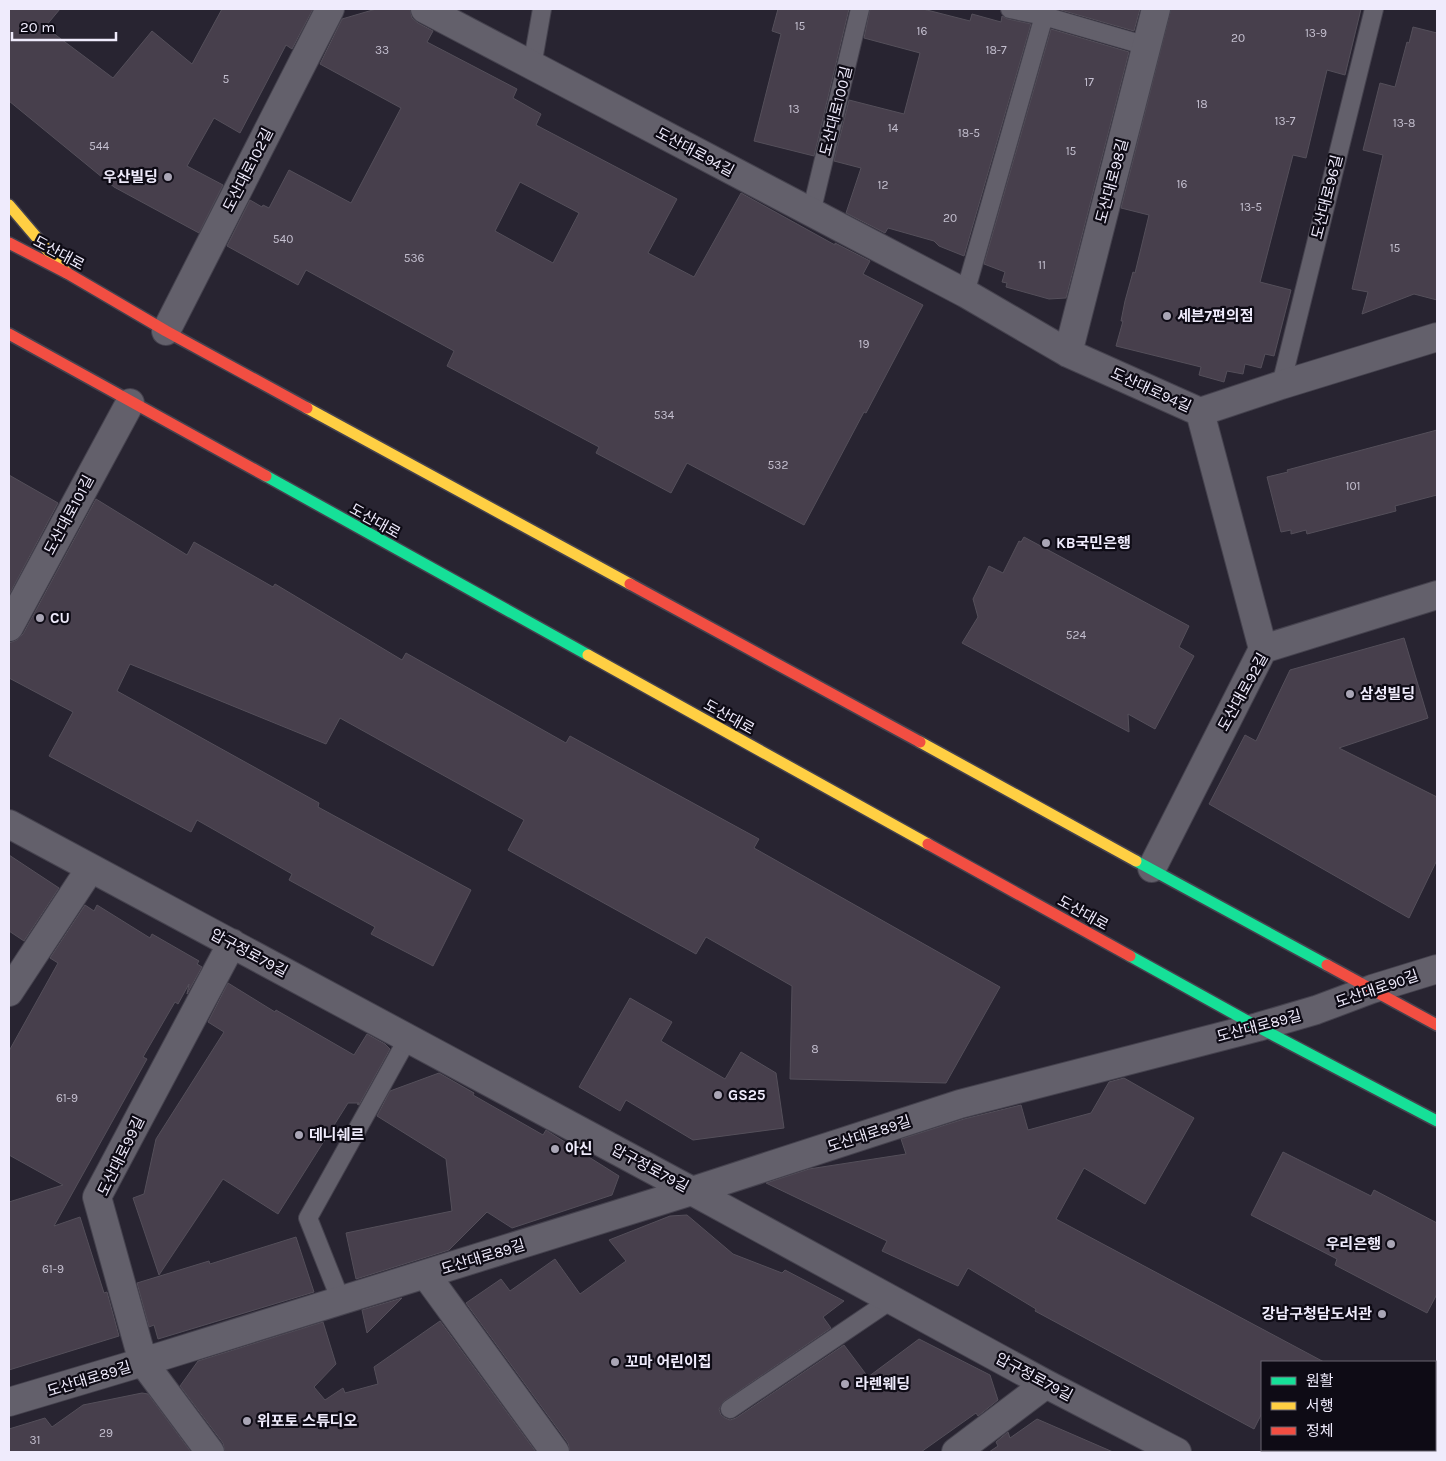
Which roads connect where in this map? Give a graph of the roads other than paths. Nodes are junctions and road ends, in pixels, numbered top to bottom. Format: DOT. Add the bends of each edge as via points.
graph roads {
  1 [pos="330,9"];
  2 [pos="425,9"];
  3 [pos="542,9"];
  4 [pos="860,9"];
  5 [pos="1010,9"];
  6 [pos="1156,9"];
  7 [pos="1374,9"];
  8 [pos="1045,12"];
  9 [pos="1147,46"];
  10 [pos="532,66"];
  11 [pos="9,205"];
  12 [pos="811,213"];
  13 [pos="9,243"];
  14 [pos="67,273"];
  15 [pos="965,294"];
  16 [pos="166,331"];
  17 [pos="9,334"];
  18 [pos="1437,337"];
  19 [pos="1068,353"];
  20 [pos="1281,385"];
  21 [pos="130,402"];
  22 [pos="1200,412"];
  23 [pos="1437,595"];
  24 [pos="9,627"];
  25 [pos="1263,649"];
  26 [pos="9,824"];
  27 [pos="1152,868"];
  28 [pos="90,869"];
  29 [pos="232,944"];
  30 [pos="1437,969"];
  31 [pos="1372,989"];
  32 [pos="9,992"];
  33 [pos="1316,1010"];
  34 [pos="1437,1025"];
  35 [pos="1258,1027"];
  36 [pos="408,1038"];
  37 [pos="1437,1121"];
  38 [pos="692,1192"];
  39 [pos="426,1275"];
  40 [pos="891,1300"];
  41 [pos="341,1301"];
  42 [pos="143,1362"];
  43 [pos="1046,1384"];
  44 [pos="9,1402"];
  45 [pos="730,1409"];
  46 [pos="210,1452"];
  47 [pos="555,1452"];
  48 [pos="956,1452"];
  49 [pos="1176,1452"];
  1 -- 16 [label="street, 도산대로102길"];
  2 -- 10 [label="street, 도산대로94길"];
  3 -- 10 [label="lane"];
  4 -- 12 [label="lane, 도산대로100길"];
  5 -- 8 [label="lane"];
  6 -- 9 [label="street, 도산대로98길"];
  7 -- 20 [label="lane, 도산대로96길"];
  8 -- 9 [label="lane"];
  8 -- 15 [label="lane"];
  9 -- 19 [label="street, 도산대로98길"];
  10 -- 12 [label="street, 도산대로94길"];
  11 -- 14 [label="main road"];
  12 -- 15 [label="street, 도산대로94길"];
  13 -- 14 [label="main road, 도산대로"];
  14 -- 16 [label="main road, 도산대로"];
  15 -- 19 [label="street, 도산대로94길"];
  16 -- 27 [label="main road, 도산대로"];
  17 -- 21 [label="main road, 도산대로"];
  18 -- 20 [label="street"];
  19 -- 22 [label="street, 도산대로94길"];
  20 -- 22 [label="street"];
  21 -- 24 [label="street, 도산대로101길"];
  21 -- 35 [label="main road, 도산대로"];
  22 -- 25 [label="street, 도산대로94길"];
  23 -- 25 [label="street, 도산대로92길"];
  25 -- 27 [label="street, 도산대로92길"];
  26 -- 28 [label="street, 압구정로79길"];
  27 -- 31 [label="main road, 도산대로"];
  28 -- 29 [label="street, 압구정로79길"];
  28 -- 32 [label="street"];
  29 -- 36 [label="street, 압구정로79길"];
  29 -- 42 [label="street, 도산대로99길" via="97,1197"];
  30 -- 31 [label="street, 도산대로90길"];
  31 -- 33 [label="street, 도산대로90길"];
  31 -- 34 [label="main road, 도산대로"];
  33 -- 35 [label="street, 도산대로89길"];
  35 -- 37 [label="main road, 도산대로"];
  35 -- 38 [label="street, 도산대로89길" via="960,1104"];
  36 -- 38 [label="street, 압구정로79길"];
  36 -- 41 [label="lane" via="308,1218"];
  38 -- 39 [label="street, 도산대로89길"];
  38 -- 40 [label="street, 압구정로79길"];
  39 -- 41 [label="street, 도산대로89길"];
  39 -- 47 [label="street, 도산대로89길"];
  40 -- 43 [label="street, 압구정로79길"];
  40 -- 45 [label="lane"];
  41 -- 42 [label="street, 도산대로89길"];
  42 -- 44 [label="street, 도산대로89길"];
  42 -- 46 [label="street, 도산대로99길"];
  43 -- 48 [label="street"];
  43 -- 49 [label="street, 압구정로79길"];
}
